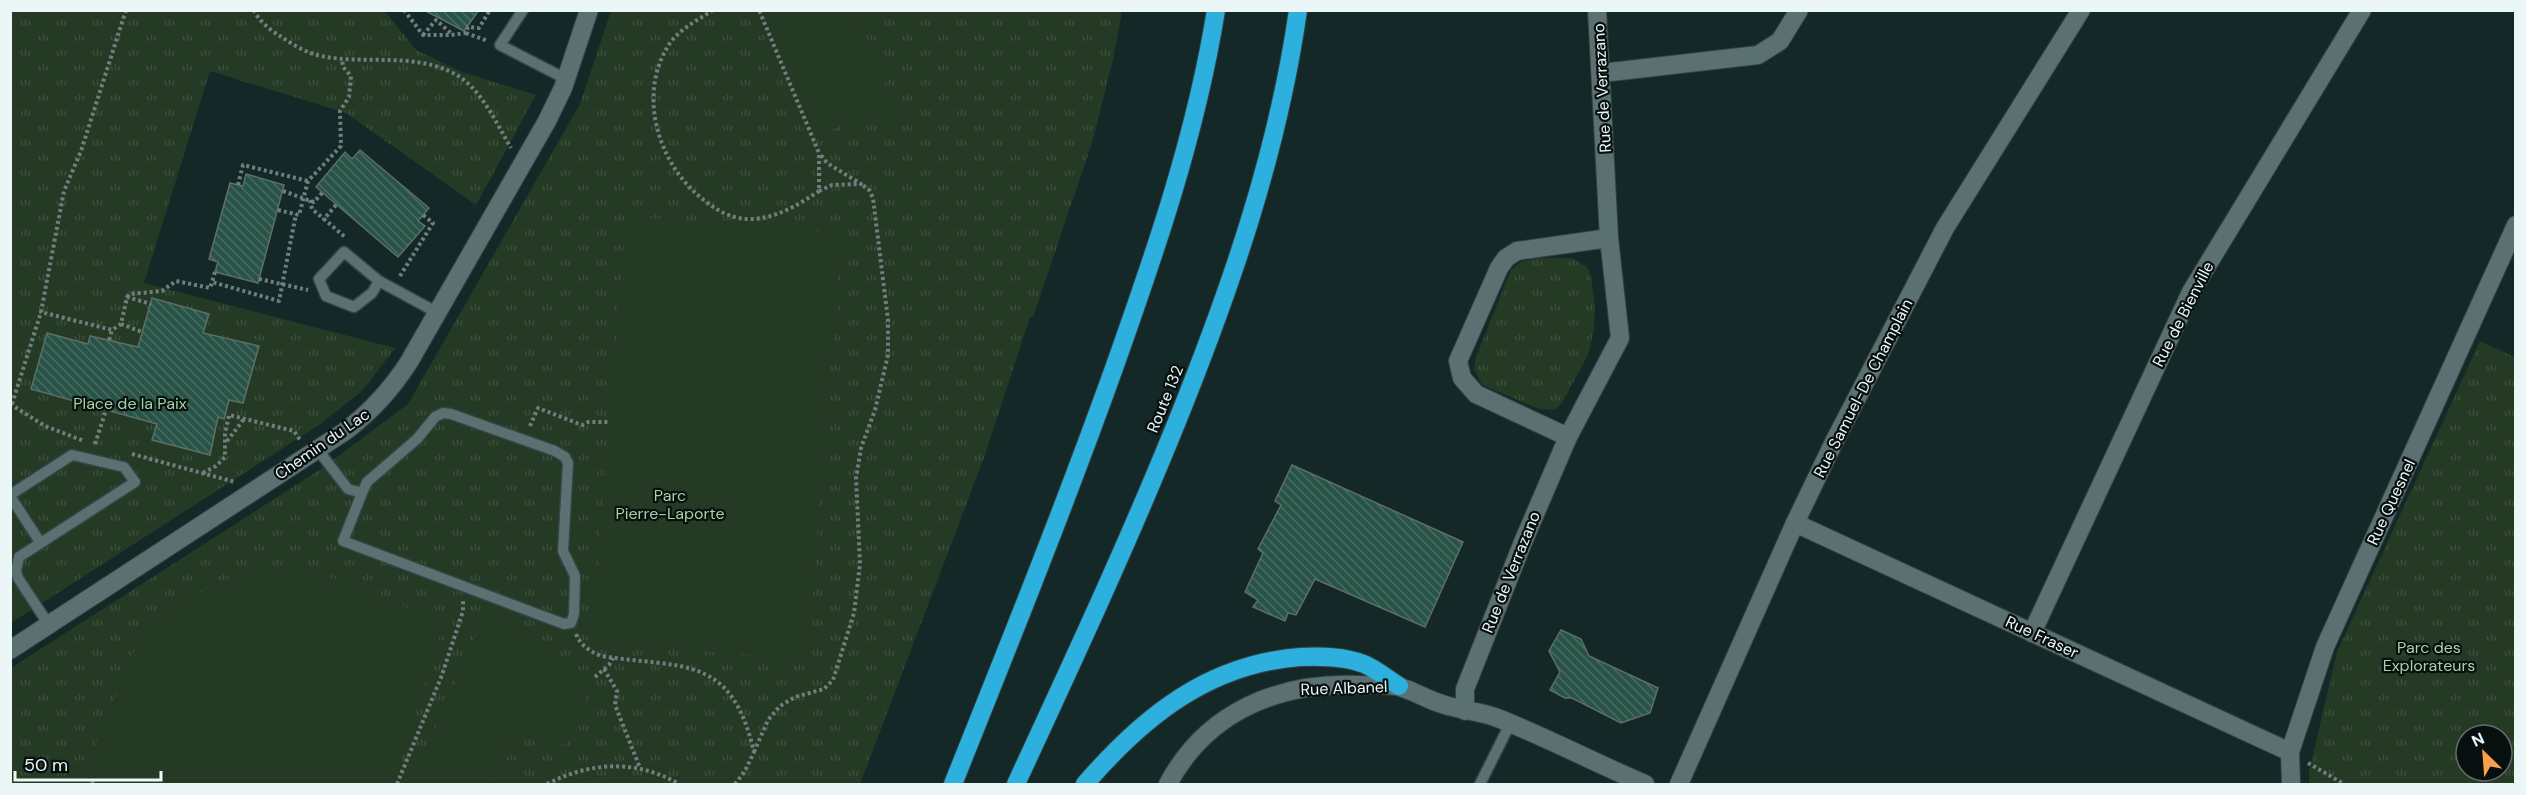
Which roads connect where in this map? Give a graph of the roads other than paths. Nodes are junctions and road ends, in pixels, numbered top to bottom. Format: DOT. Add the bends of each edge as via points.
graph roads {
  1 [pos="523,10"];
  2 [pos="589,10"];
  3 [pos="1216,10"];
  4 [pos="1298,10"];
  5 [pos="1597,10"];
  6 [pos="1799,10"];
  7 [pos="2081,10"];
  8 [pos="2362,10"];
  9 [pos="1602,73"];
  10 [pos="566,79"];
  11 [pos="2514,230"];
  12 [pos="1609,238"];
  13 [pos="379,280"];
  14 [pos="438,313"];
  15 [pos="1568,437"];
  16 [pos="318,450"];
  17 [pos="362,493"];
  18 [pos="10,496"];
  19 [pos="1795,523"];
  20 [pos="40,542"];
  21 [pos="48,625"];
  22 [pos="2032,633"];
  23 [pos="10,650"];
  24 [pos="1399,686"];
  25 [pos="1465,711"];
  26 [pos="1510,724"];
  27 [pos="2290,752"];
  28 [pos="953,784"];
  29 [pos="1016,784"];
  30 [pos="1084,784"];
  31 [pos="1168,784"];
  32 [pos="1480,784"];
  33 [pos="1645,784"];
  34 [pos="1679,784"];
  35 [pos="2291,784"];
  1 -- 10 [label="lane" via="500,45"];
  2 -- 10 [label="street, Chemin du Lac"];
  3 -- 28 [label="highway" via="1192,127 1149,268 1054,530"];
  4 -- 29 [label="highway, Route 132" via="1269,156 1221,310 1134,526"];
  5 -- 9 [label="street, Rue de Verrazano"];
  6 -- 9 [label="street" via="1780,41 1758,55"];
  7 -- 19 [label="street, Rue Samuel-De Champlain" via="1945,228"];
  8 -- 22 [label="street, Rue de Bienville" via="2191,292"];
  9 -- 12 [label="street, Rue de Verrazano"];
  10 -- 14 [label="street, Chemin du Lac" via="537,139"];
  11 -- 27 [label="street, Rue Quesnel" via="2325,647"];
  12 -- 15 [label="street, Rue de Verrazano" via="1620,338"];
  12 -- 15 [label="street" via="1517,250 1506,258 1458,361 1462,378 1476,394"];
  13 -- 13 [label="lane" via="344,252 319,279 326,296 354,308 372,293"];
  13 -- 14 [label="lane"];
  14 -- 16 [label="street, Chemin du Lac" via="389,392 361,420"];
  15 -- 25 [label="street, Rue de Verrazano" via="1465,689"];
  16 -- 17 [label="lane" via="348,489"];
  16 -- 21 [label="street, Chemin du Lac"];
  17 -- 17 [label="lane" via="343,541 564,624 571,623 575,576 562,551 568,463 565,457 443,413 367,482"];
  18 -- 20 [label="lane"];
  18 -- 20 [label="lane" via="72,455 124,467 135,482"];
  19 -- 22 [label="street, Rue Fraser"];
  19 -- 34 [label="street, Rue Samuel-De Champlain"];
  20 -- 21 [label="lane" via="19,557 16,572"];
  21 -- 23 [label="street, Chemin du Lac"];
  22 -- 27 [label="street, Rue Fraser"];
  24 -- 25 [label="street, Rue Albanel"];
  24 -- 30 [label="highway" via="1365,664 1325,656 1277,659 1235,670 1193,689 1164,709"];
  24 -- 31 [label="street, Rue Albanel" via="1324,685 1257,701 1228,717 1204,737"];
  25 -- 26 [label="street, Rue Albanel"];
  26 -- 32 [label="lane"];
  26 -- 33 [label="street, Rue Albanel"];
  27 -- 35 [label="street, Rue Quesnel"];
}
